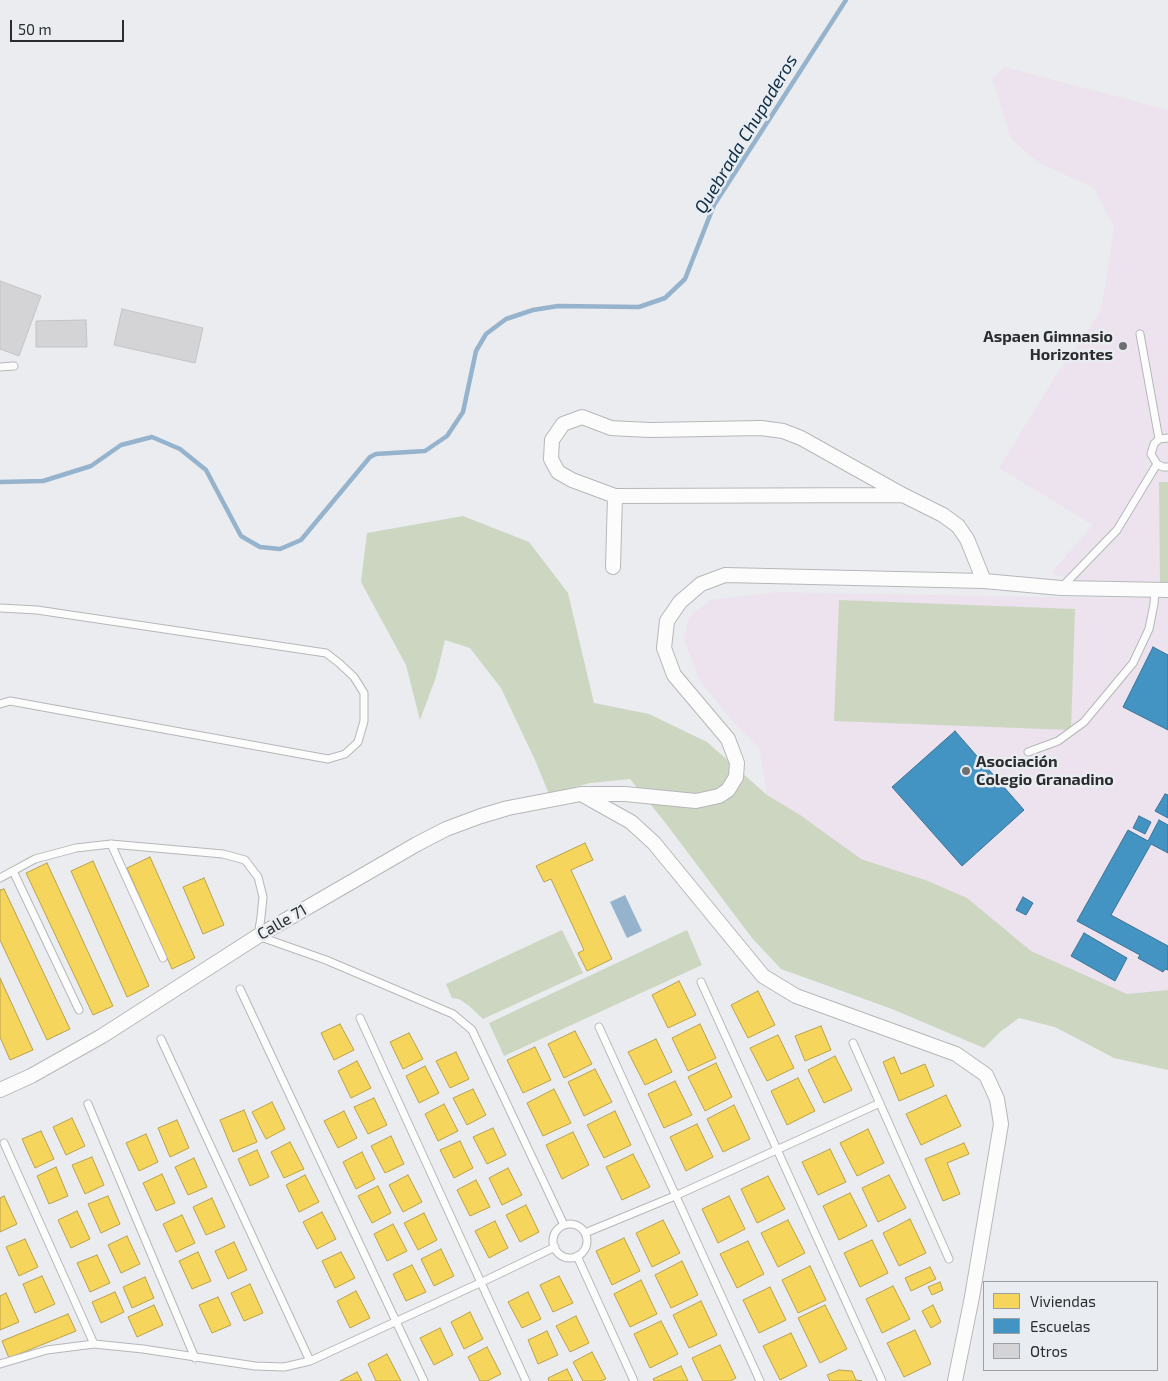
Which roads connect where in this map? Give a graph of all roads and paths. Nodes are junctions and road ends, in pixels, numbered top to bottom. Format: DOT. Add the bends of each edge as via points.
graph roads {
  1 [pos="1140,334"];
  2 [pos="14,366"];
  3 [pos="0,367"];
  4 [pos="1168,438"];
  5 [pos="1159,439"];
  6 [pos="1157,464"];
  7 [pos="1168,466"];
  8 [pos="903,495"];
  9 [pos="615,496"];
  10 [pos="613,567"];
  11 [pos="984,581"];
  12 [pos="1061,588"];
  13 [pos="1161,590"];
  14 [pos="0,608"];
  15 [pos="0,704"];
  16 [pos="1028,752"];
  17 [pos="581,794"];
  18 [pos="111,844"];
  19 [pos="13,871"];
  20 [pos="0,878"];
  21 [pos="258,936"];
  22 [pos="163,958"];
  23 [pos="701,982"];
  24 [pos="240,990"];
  25 [pos="79,1010"];
  26 [pos="360,1018"];
  27 [pos="599,1027"];
  28 [pos="160,1039"];
  29 [pos="853,1043"];
  30 [pos="0,1090"];
  31 [pos="880,1103"];
  32 [pos="88,1104"];
  33 [pos="4,1143"];
  34 [pos="777,1150"];
  35 [pos="675,1196"];
  36 [pos="564,1225"];
  37 [pos="585,1233"];
  38 [pos="555,1247"];
  39 [pos="577,1256"];
  40 [pos="949,1259"];
  41 [pos="482,1282"];
  42 [pos="397,1321"];
  43 [pos="94,1344"];
  44 [pos="195,1358"];
  45 [pos="310,1360"];
  46 [pos="0,1364"];
  47 [pos="424,1381"];
  48 [pos="526,1381"];
  49 [pos="634,1381"];
  50 [pos="760,1381"];
  51 [pos="882,1381"];
  52 [pos="955,1381"];
  1 -- 5 [label="lane"];
  2 -- 3 [label="lane"];
  4 -- 5 [label="lane"];
  5 -- 6 [label="lane" via="1151,454"];
  6 -- 7 [label="lane"];
  6 -- 12 [label="lane" via="1117,530"];
  8 -- 9 [label="street"];
  8 -- 9 [label="street" via="783,431 761,428 611,428 582,417 563,424 552,440 551,459 558,472"];
  8 -- 11 [label="street" via="958,526 967,539"];
  9 -- 10 [label="street"];
  11 -- 12 [label="street, Calle 71"];
  11 -- 17 [label="street, Calle 71" via="725,575 701,584 680,602 667,621 664,648 674,674 728,739 737,763 736,777 728,790 719,796 696,801 625,794"];
  12 -- 13 [label="street, Calle 71"];
  13 -- 16 [label="lane" via="1154,604 1149,629 1133,663 1084,722 1058,741"];
  14 -- 15 [label="lane" via="37,610 326,654 354,677 364,693 364,721 358,742 345,754 328,758 10,701"];
  17 -- 21 [label="street, Calle 71" via="508,808 446,829"];
  17 -- 52 [label="street" via="631,822 654,843 763,976 796,996 956,1054 986,1074 997,1099 1001,1124"];
  18 -- 19 [label="lane" via="76,848 35,859"];
  18 -- 21 [label="lane" via="223,854 245,860 258,877 263,897"];
  18 -- 22 [label="lane"];
  19 -- 20 [label="lane"];
  19 -- 25 [label="lane"];
  21 -- 30 [label="street, Calle 71" via="102,1036"];
  21 -- 36 [label="lane" via="326,960 453,1014 472,1030"];
  23 -- 34 [label="lane"];
  24 -- 42 [label="lane"];
  26 -- 41 [label="lane"];
  27 -- 35 [label="lane"];
  28 -- 45 [label="lane"];
  29 -- 31 [label="lane"];
  31 -- 34 [label="lane"];
  31 -- 40 [label="lane"];
  32 -- 44 [label="lane"];
  33 -- 43 [label="lane"];
  34 -- 35 [label="lane"];
  34 -- 51 [label="lane"];
  35 -- 37 [label="lane"];
  35 -- 50 [label="lane"];
  36 -- 37 [label="lane" via="574,1224"];
  36 -- 38 [label="lane" via="554,1237"];
  37 -- 39 [label="lane" via="586,1246"];
  38 -- 39 [label="lane" via="564,1256"];
  38 -- 41 [label="lane"];
  39 -- 49 [label="lane"];
  41 -- 42 [label="lane"];
  41 -- 48 [label="lane"];
  42 -- 45 [label="lane"];
  42 -- 47 [label="lane"];
  43 -- 44 [label="lane"];
  43 -- 46 [label="lane" via="47,1350"];
  44 -- 45 [label="lane" via="284,1367"];
}
